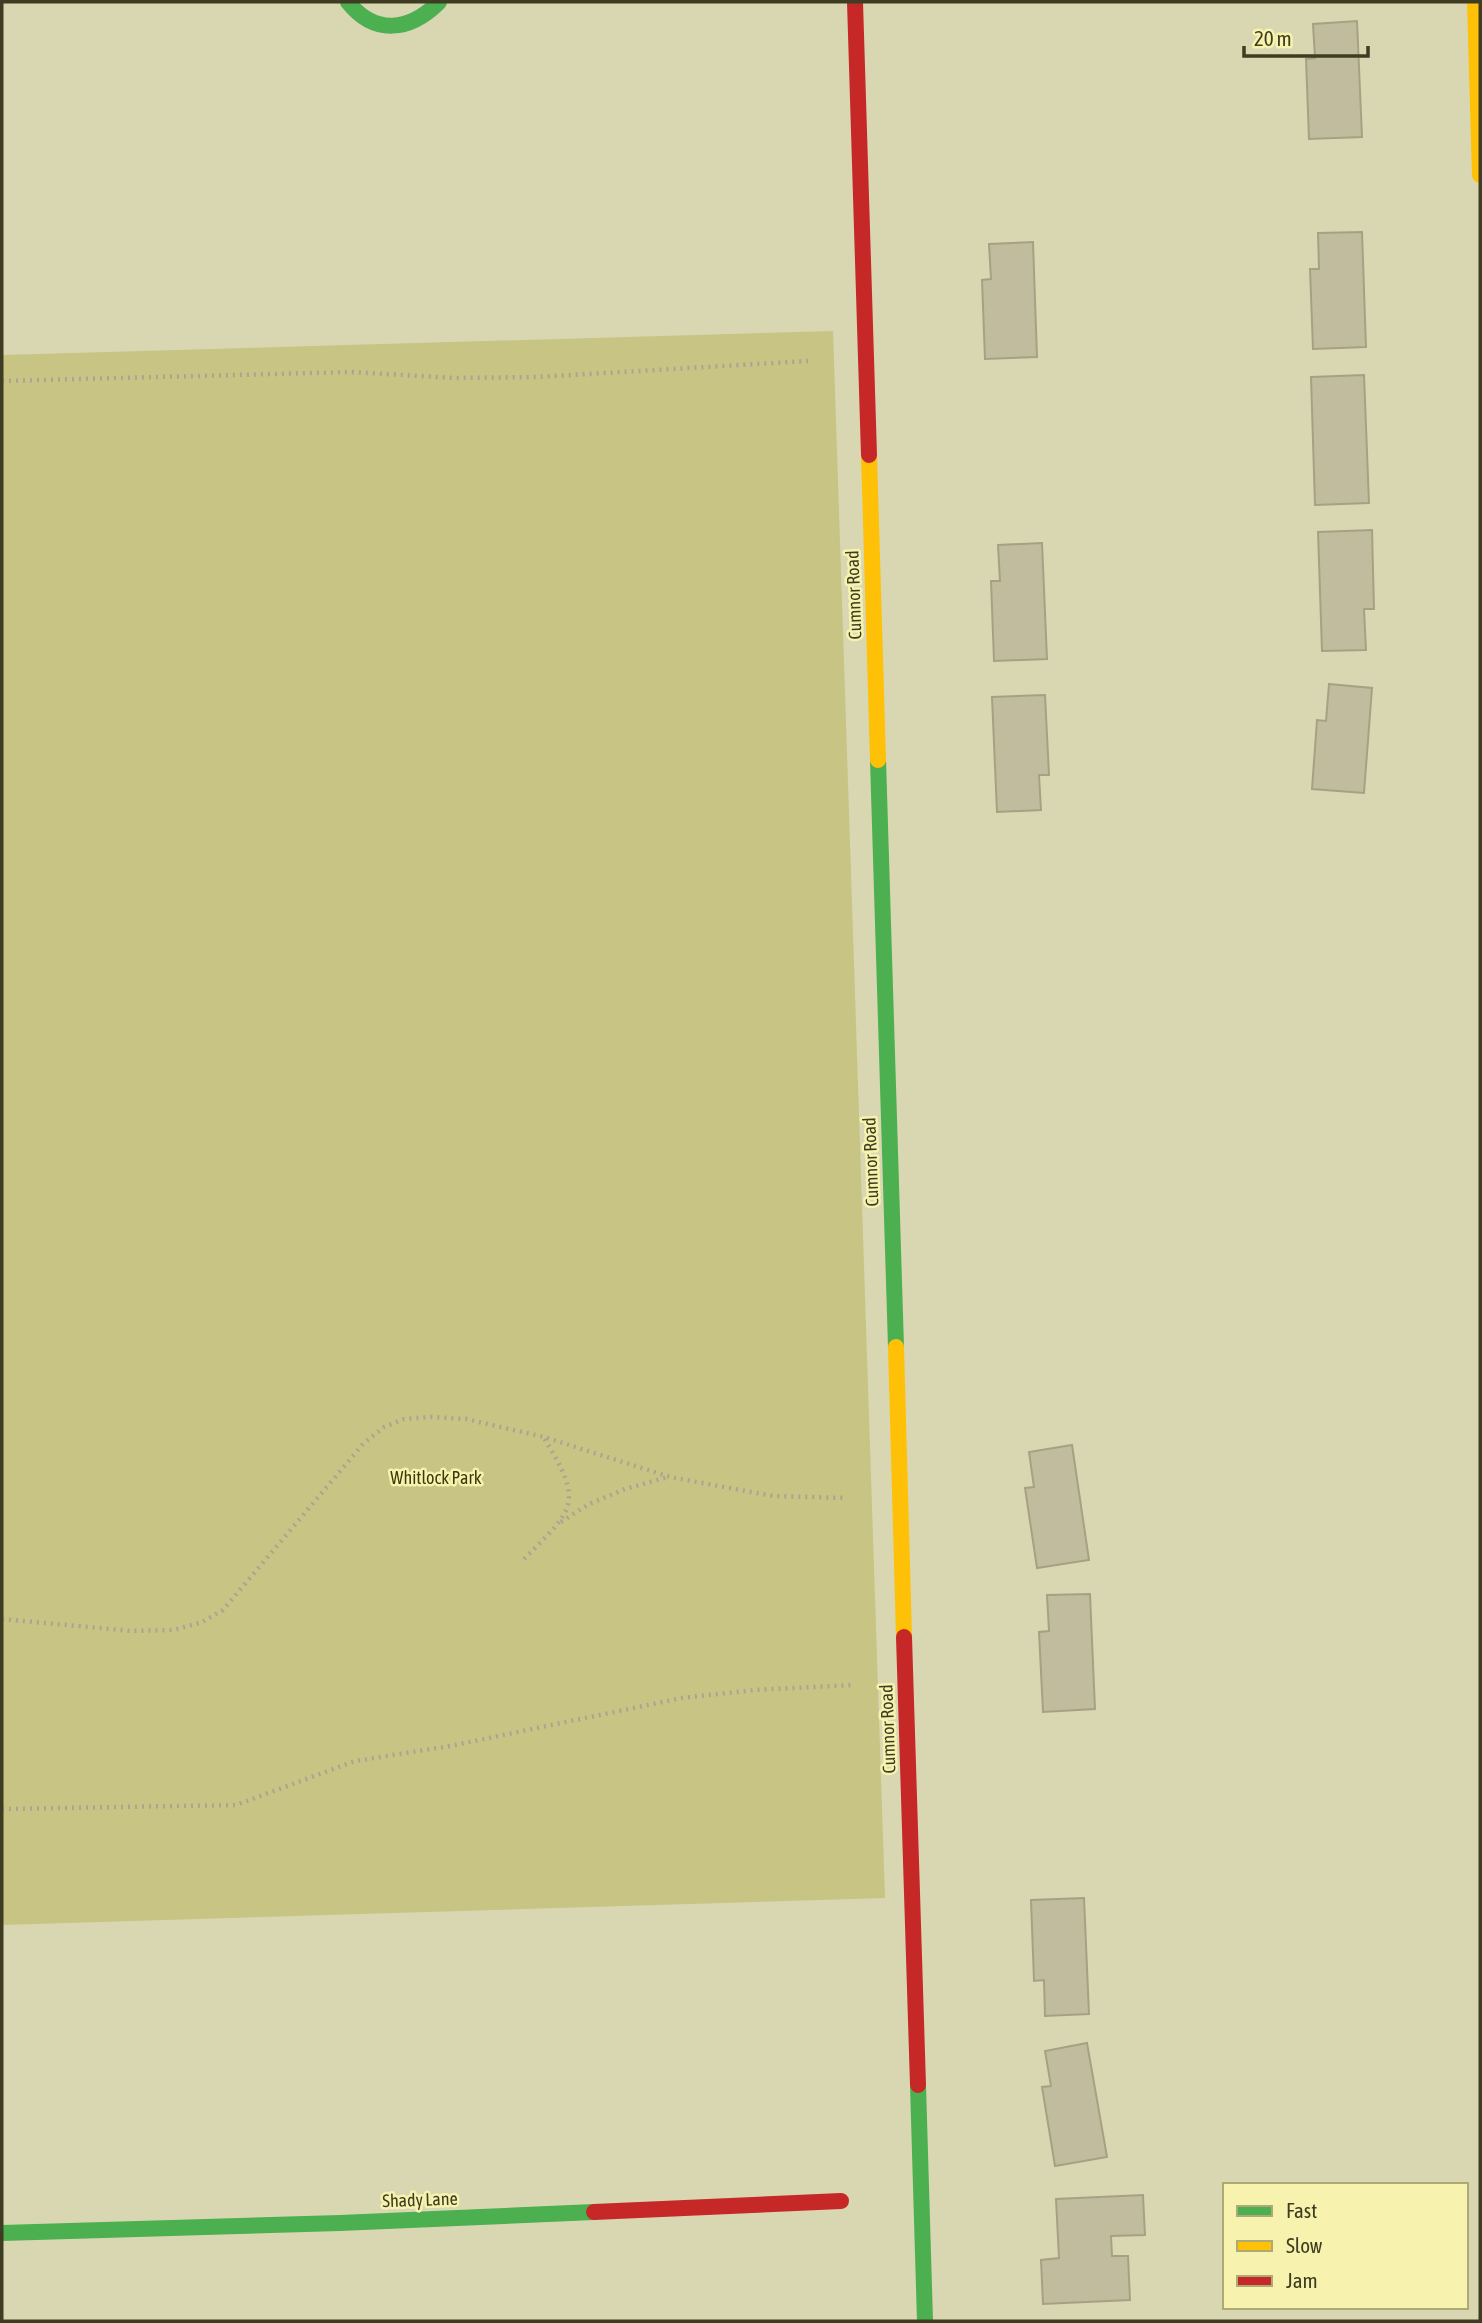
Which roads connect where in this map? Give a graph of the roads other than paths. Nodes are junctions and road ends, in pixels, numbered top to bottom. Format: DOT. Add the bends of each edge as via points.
graph roads {
  1 [pos="348,2"];
  2 [pos="439,2"];
  3 [pos="855,2"];
  4 [pos="1475,2"];
  5 [pos="1480,176"];
  6 [pos="841,2201"];
  7 [pos="2,2233"];
  8 [pos="925,2321"];
  1 -- 2 [label="street" via="364,18 398,26 416,22"];
  3 -- 8 [label="street, Cumnor Road"];
  4 -- 5 [label="street"];
  6 -- 7 [label="street, Shady Lane"];
}
